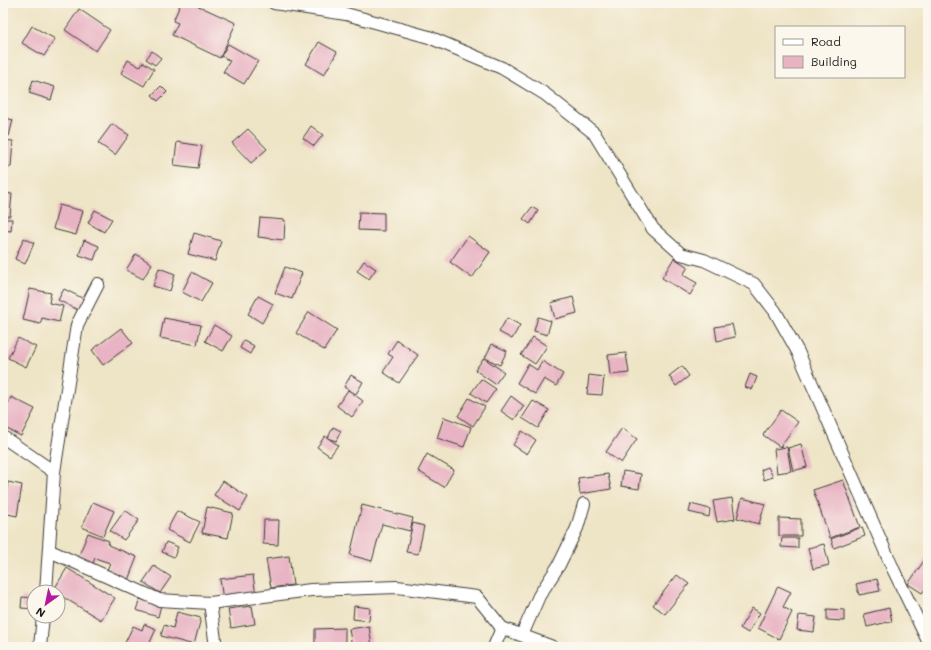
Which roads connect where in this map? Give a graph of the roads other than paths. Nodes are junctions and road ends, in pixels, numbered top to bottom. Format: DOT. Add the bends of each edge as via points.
graph roads {
  1 [pos="274,3"];
  2 [pos="98,284"];
  3 [pos="3,437"];
  4 [pos="54,472"];
  5 [pos="584,504"];
  6 [pos="50,551"];
  7 [pos="47,584"];
  8 [pos="210,603"];
  9 [pos="42,624"];
  10 [pos="502,628"];
  11 [pos="522,635"];
  12 [pos="928,640"];
  13 [pos="40,647"];
  14 [pos="216,647"];
  15 [pos="494,647"];
  16 [pos="553,647"];
  1 -- 12 [label="street" via="353,16 429,37 502,68 545,94 594,133 653,229 681,254 704,260 754,284 775,311 798,352 894,571"];
  2 -- 4 [label="street" via="77,325"];
  3 -- 4 [label="street"];
  4 -- 6 [label="street"];
  5 -- 11 [label="street" via="577,528 559,565 539,596"];
  6 -- 7 [label="street"];
  6 -- 8 [label="street" via="159,600"];
  8 -- 10 [label="street" via="311,590 397,587 477,597"];
  8 -- 14 [label="street"];
  9 -- 13 [label="street"];
  10 -- 11 [label="street"];
  10 -- 15 [label="street"];
  11 -- 16 [label="street"];
}
